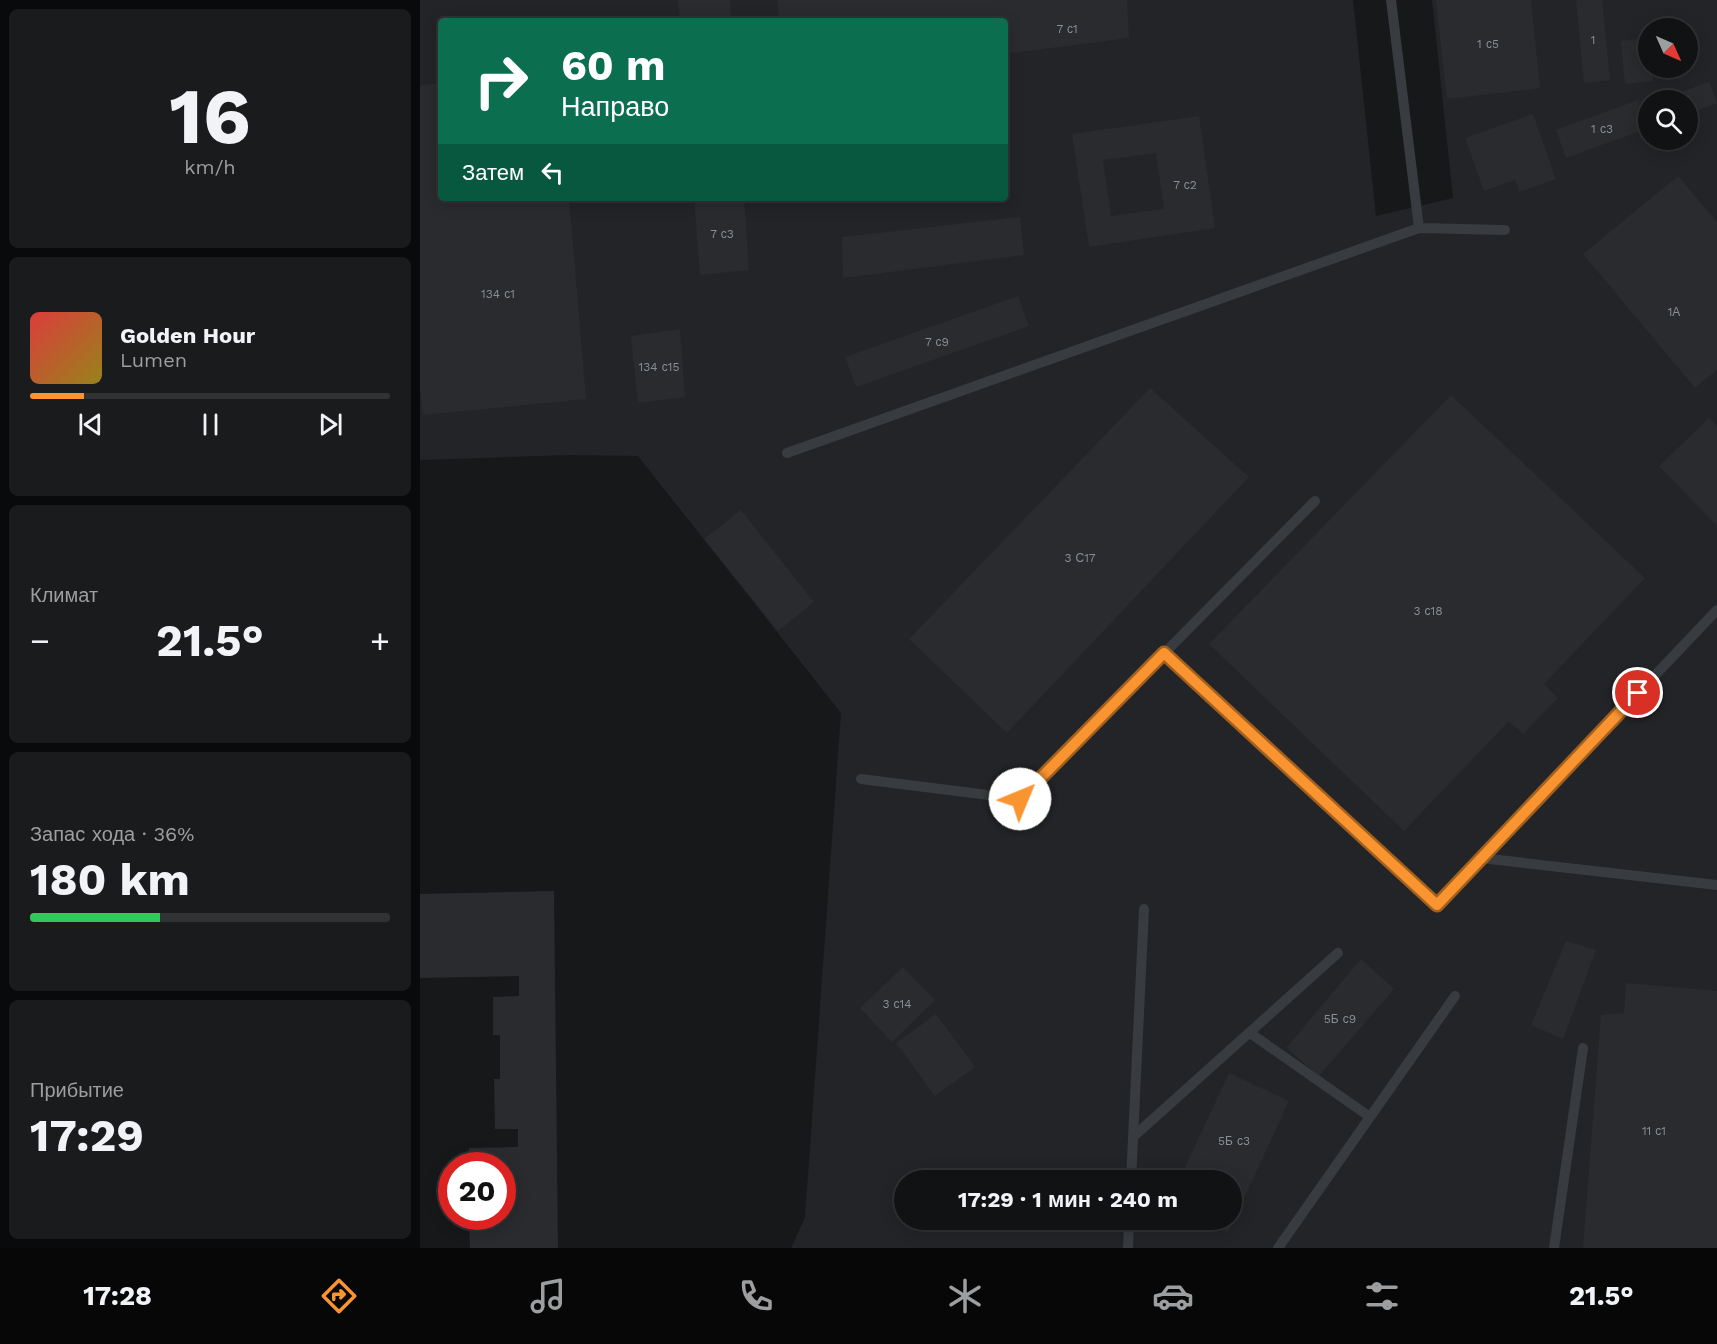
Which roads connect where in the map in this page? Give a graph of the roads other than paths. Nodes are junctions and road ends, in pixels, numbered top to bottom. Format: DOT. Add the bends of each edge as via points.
graph roads {
  1 [pos="1391,0"];
  2 [pos="1419,228"];
  3 [pos="1504,230"];
  4 [pos="787,453"];
  5 [pos="1315,501"];
  6 [pos="1717,610"];
  7 [pos="1164,653"];
  8 [pos="861,779"];
  9 [pos="1481,858"];
  10 [pos="1717,885"];
  11 [pos="1144,909"];
  12 [pos="1338,954"];
  13 [pos="1455,996"];
  14 [pos="1250,1033"];
  15 [pos="1583,1048"];
  16 [pos="1370,1117"];
  17 [pos="1133,1137"];
  18 [pos="1131,1170"];
  19 [pos="1129,1230"];
  20 [pos="1128,1248"];
  21 [pos="1278,1248"];
  22 [pos="1554,1248"];
  1 -- 2 [label="lane"];
  2 -- 3 [label="lane"];
  2 -- 4 [label="lane"];
  5 -- 7 [label="lane"];
  6 -- 9 [label="lane"];
  7 -- 8 [label="lane" via="1020,799"];
  7 -- 9 [label="lane" via="1437,905"];
  9 -- 10 [label="lane"];
  11 -- 17 [label="lane"];
  12 -- 14 [label="lane"];
  13 -- 16 [label="lane"];
  14 -- 16 [label="lane"];
  14 -- 17 [label="lane"];
  15 -- 22 [label="lane"];
  16 -- 21 [label="lane"];
  17 -- 18 [label="lane"];
  19 -- 20 [label="lane"];
}
